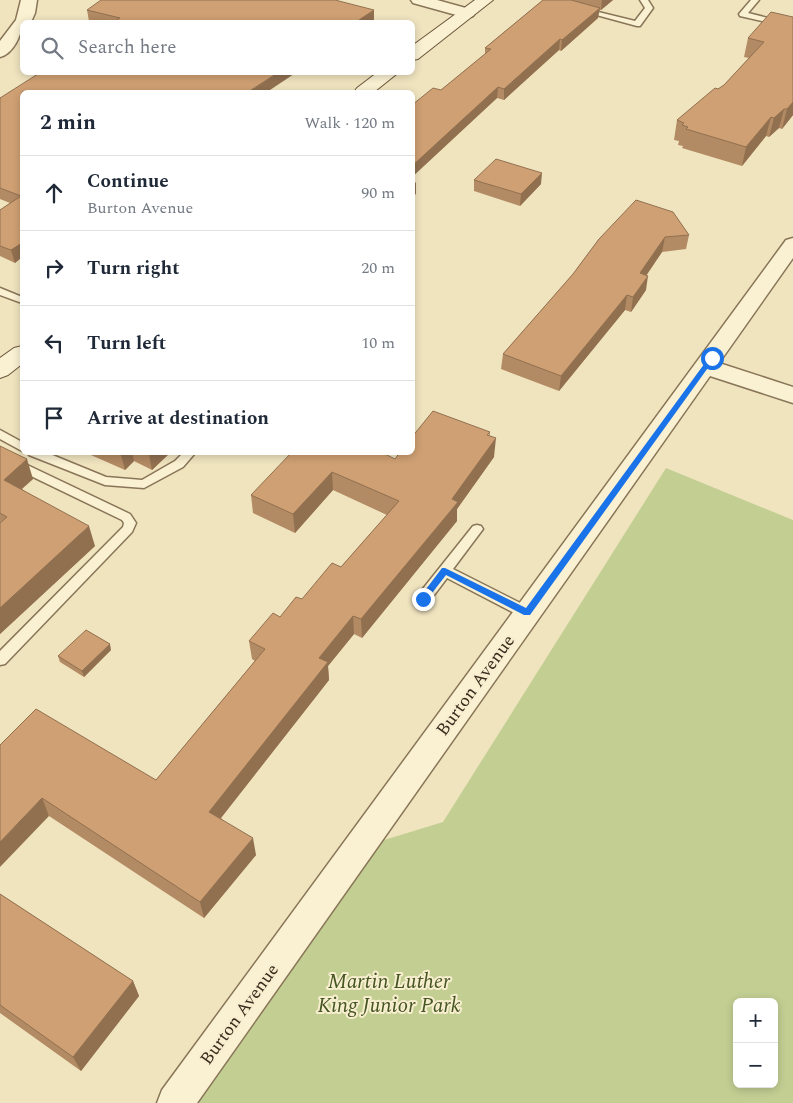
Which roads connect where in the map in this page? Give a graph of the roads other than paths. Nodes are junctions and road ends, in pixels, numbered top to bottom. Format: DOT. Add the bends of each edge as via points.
graph roads {
  1 [pos="29,0"];
  2 [pos="419,0"];
  3 [pos="485,0"];
  4 [pos="644,0"];
  5 [pos="755,0"];
  6 [pos="574,8"];
  7 [pos="467,13"];
  8 [pos="25,20"];
  9 [pos="793,26"];
  10 [pos="20,27"];
  11 [pos="0,52"];
  12 [pos="415,53"];
  13 [pos="386,75"];
  14 [pos="367,90"];
  15 [pos="793,244"];
  16 [pos="0,290"];
  17 [pos="20,299"];
  18 [pos="20,355"];
  19 [pos="704,366"];
  20 [pos="0,370"];
  21 [pos="793,395"];
  22 [pos="0,434"];
  23 [pos="20,446"];
  24 [pos="40,455"];
  25 [pos="188,455"];
  26 [pos="0,456"];
  27 [pos="477,529"];
  28 [pos="445,571"];
  29 [pos="423,599"];
  30 [pos="527,613"];
  31 [pos="0,660"];
  32 [pos="175,1103"];
  1 -- 8 [label="street"];
  2 -- 7 [label="street"];
  3 -- 7 [label="street"];
  4 -- 6 [label="lane" via="649,8 636,24"];
  5 -- 9 [label="lane" via="743,14"];
  7 -- 12 [label="street"];
  10 -- 11 [label="street"];
  13 -- 14 [label="street"];
  15 -- 19 [label="street, Burton Avenue"];
  16 -- 17 [label="lane"];
  18 -- 20 [label="street"];
  19 -- 21 [label="street"];
  19 -- 30 [label="street, Burton Avenue"];
  22 -- 23 [label="lane"];
  24 -- 25 [label="lane" via="105,481 144,484 179,464"];
  26 -- 31 [label="lane" via="126,517 130,523 128,529"];
  27 -- 28 [label="lane"];
  28 -- 29 [label="lane"];
  28 -- 30 [label="lane"];
  30 -- 32 [label="street, Burton Avenue"];
}
